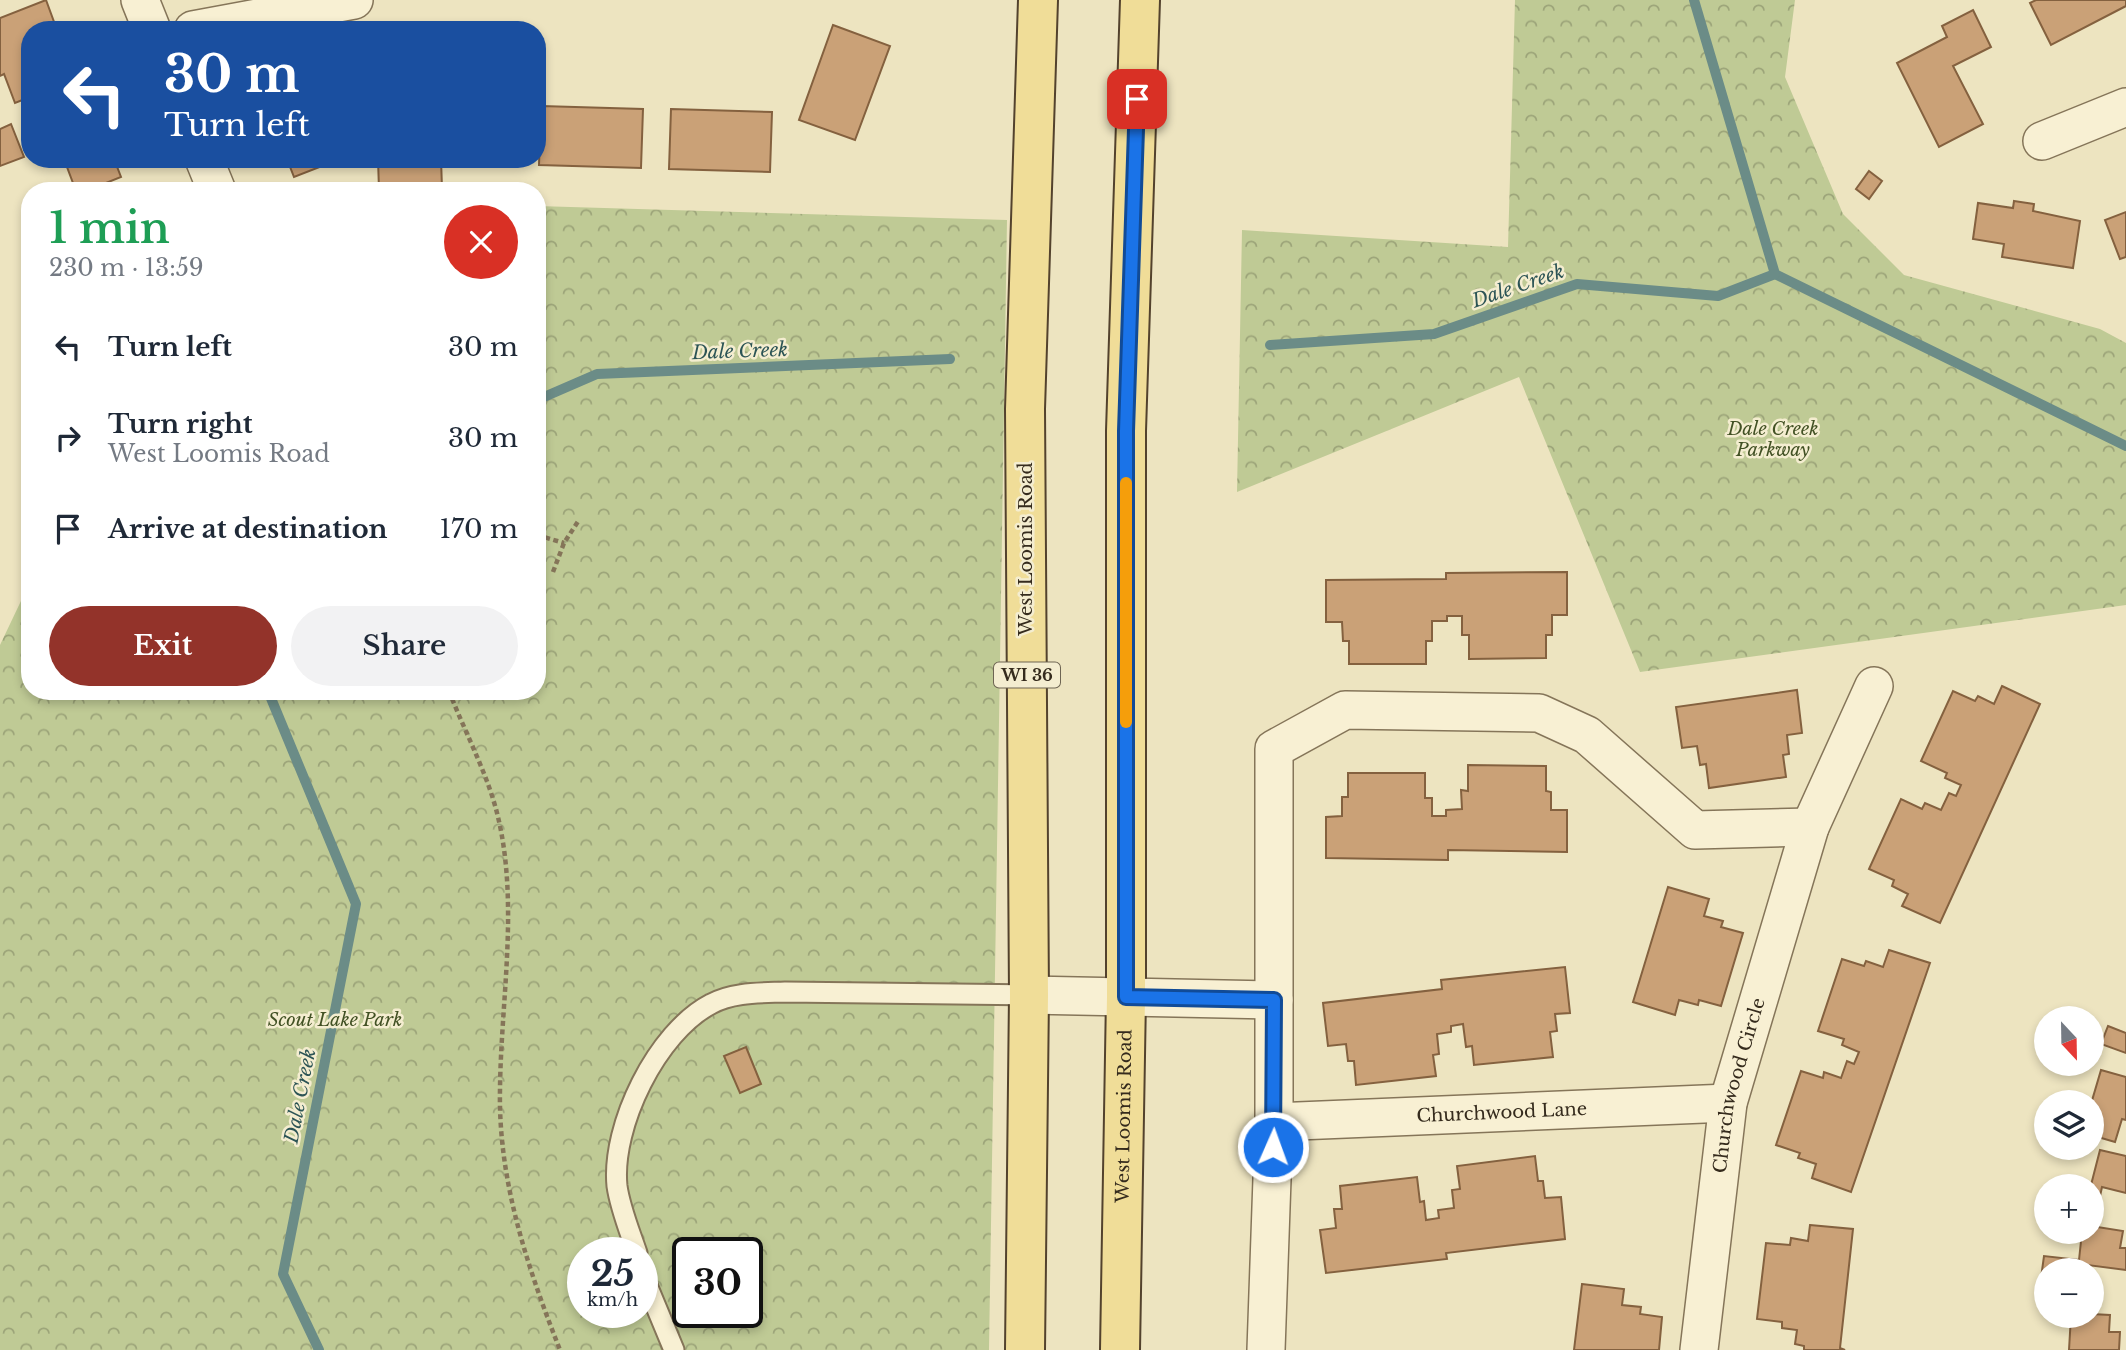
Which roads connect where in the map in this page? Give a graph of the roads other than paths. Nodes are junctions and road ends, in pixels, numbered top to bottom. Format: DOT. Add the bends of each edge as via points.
graph roads {
  1 [pos="141,0"];
  2 [pos="354,0"];
  3 [pos="1038,0"];
  4 [pos="1113,0"];
  5 [pos="1140,0"];
  6 [pos="149,21"];
  7 [pos="241,21"];
  8 [pos="2126,107"];
  9 [pos="2042,141"];
  10 [pos="1135,148"];
  11 [pos="1874,686"];
  12 [pos="1810,827"];
  13 [pos="1029,995"];
  14 [pos="1126,997"];
  15 [pos="1274,1000"];
  16 [pos="1728,1103"];
  17 [pos="1274,1122"];
  18 [pos="631,1237"];
  19 [pos="658,1312"];
  20 [pos="674,1350"];
  21 [pos="1025,1350"];
  22 [pos="1121,1350"];
  23 [pos="1266,1350"];
  24 [pos="1699,1350"];
  1 -- 6 [label="street"];
  2 -- 7 [label="street"];
  3 -- 13 [label="main road, West Loomis Road / WI 36" via="1025,409"];
  4 -- 10 [label="main road"];
  5 -- 10 [label="main road, West Loomis Road"];
  8 -- 9 [label="street"];
  10 -- 14 [label="main road, West Loomis Road" via="1126,431"];
  11 -- 12 [label="street, Churchwood Circle"];
  12 -- 15 [label="street" via="1695,830 1587,735 1539,713 1345,710 1274,749"];
  12 -- 16 [label="street, Churchwood Circle"];
  13 -- 14 [label="street"];
  13 -- 18 [label="lane" via="785,992 744,994 711,1003 683,1025 654,1059 629,1110 618,1153 617,1187"];
  13 -- 21 [label="main road, West Loomis Road / WI 36"];
  14 -- 15 [label="street"];
  14 -- 22 [label="main road, West Loomis Road"];
  15 -- 17 [label="street"];
  16 -- 17 [label="street, Churchwood Lane"];
  16 -- 24 [label="street, Churchwood Circle"];
  17 -- 23 [label="street"];
  19 -- 20 [label="lane"];
}
